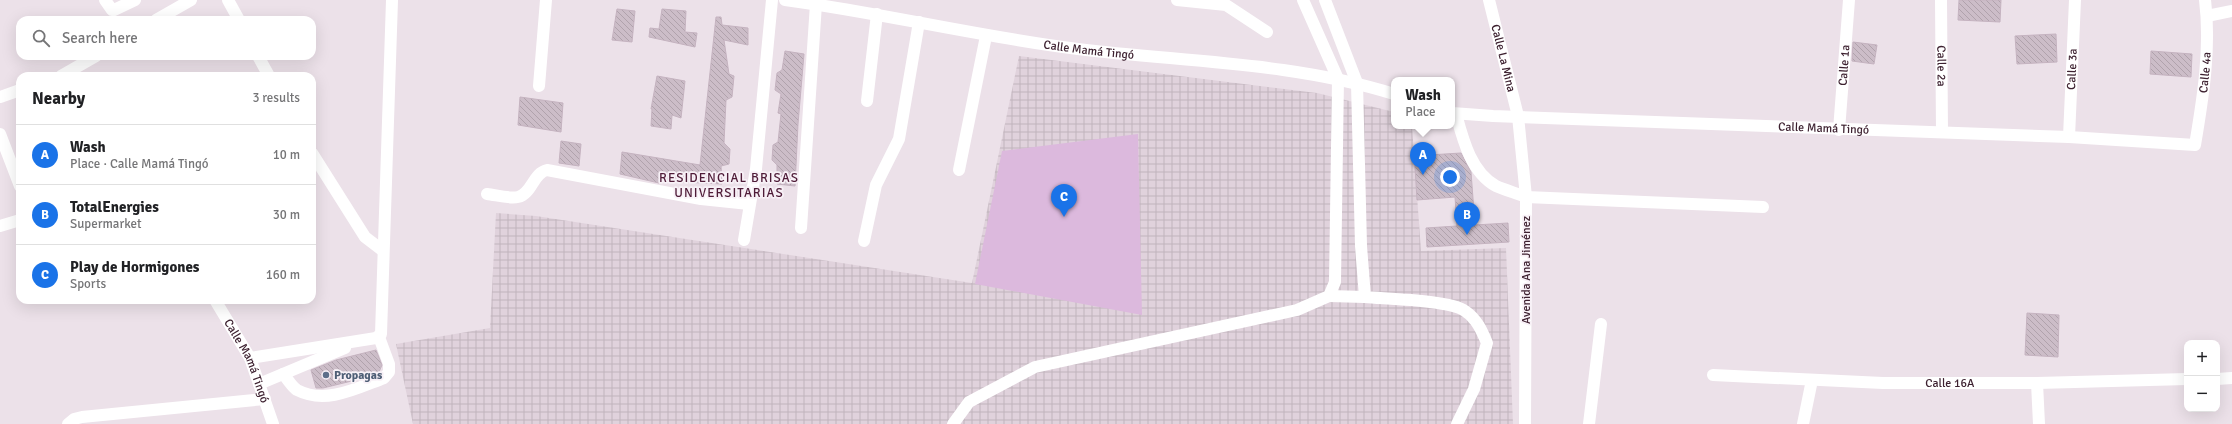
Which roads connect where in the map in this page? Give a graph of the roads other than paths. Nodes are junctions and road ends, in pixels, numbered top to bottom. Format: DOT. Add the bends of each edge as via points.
graph roads {
  1 [pos="105,0"];
  2 [pos="135,0"];
  3 [pos="191,0"];
  4 [pos="228,0"];
  5 [pos="392,0"];
  6 [pos="546,0"];
  7 [pos="772,0"];
  8 [pos="785,0"];
  9 [pos="1177,0"];
  10 [pos="1303,0"];
  11 [pos="1325,0"];
  12 [pos="1489,0"];
  13 [pos="1849,0"];
  14 [pos="1941,0"];
  15 [pos="2075,0"];
  16 [pos="2206,0"];
  17 [pos="1227,2"];
  18 [pos="816,4"];
  19 [pos="2232,11"];
  20 [pos="877,14"];
  21 [pos="163,16"];
  22 [pos="237,16"];
  23 [pos="2207,16"];
  24 [pos="918,22"];
  25 [pos="1267,32"];
  26 [pos="986,36"];
  27 [pos="89,60"];
  28 [pos="260,60"];
  29 [pos="68,72"];
  30 [pos="267,72"];
  31 [pos="1338,78"];
  32 [pos="1357,83"];
  33 [pos="539,86"];
  34 [pos="16,91"];
  35 [pos="1391,93"];
  36 [pos="0,97"];
  37 [pos="867,101"];
  38 [pos="1455,113"];
  39 [pos="1455,116"];
  40 [pos="1518,116"];
  41 [pos="1838,130"];
  42 [pos="1942,132"];
  43 [pos="0,134"];
  44 [pos="2069,137"];
  45 [pos="2195,144"];
  46 [pos="316,159"];
  47 [pos="959,170"];
  48 [pos="16,176"];
  49 [pos="487,194"];
  50 [pos="1526,197"];
  51 [pos="749,204"];
  52 [pos="1763,206"];
  53 [pos="16,221"];
  54 [pos="0,226"];
  55 [pos="801,228"];
  56 [pos="744,240"];
  57 [pos="864,241"];
  58 [pos="382,250"];
  59 [pos="1329,296"];
  60 [pos="1365,297"];
  61 [pos="217,304"];
  62 [pos="1601,324"];
  63 [pos="378,337"];
  64 [pos="364,340"];
  65 [pos="250,358"];
  66 [pos="283,374"];
  67 [pos="1713,375"];
  68 [pos="2220,378"];
  69 [pos="2232,378"];
  70 [pos="2184,379"];
  71 [pos="1812,380"];
  72 [pos="259,384"];
  73 [pos="2037,384"];
  74 [pos="265,399"];
  75 [pos="68,424"];
  76 [pos="272,424"];
  77 [pos="953,424"];
  78 [pos="1457,424"];
  79 [pos="1525,424"];
  80 [pos="1588,424"];
  81 [pos="1803,424"];
  82 [pos="2039,424"];
  1 -- 2 [label="street" via="114,10"];
  3 -- 21 [label="street"];
  4 -- 22 [label="street"];
  5 -- 58 [label="street"];
  6 -- 33 [label="street"];
  7 -- 51 [label="street" via="756,169"];
  8 -- 18 [label="street, Calle Mamá Tingó"];
  9 -- 17 [label="street"];
  10 -- 31 [label="street"];
  11 -- 32 [label="street"];
  12 -- 40 [label="street, Calle La Mina"];
  13 -- 41 [label="street, Calle 1a"];
  14 -- 42 [label="street, Calle 2a"];
  15 -- 44 [label="street, Calle 3a"];
  16 -- 23 [label="street, Calle 4a"];
  17 -- 25 [label="street"];
  18 -- 20 [label="street, Calle Mamá Tingó"];
  18 -- 55 [label="street"];
  19 -- 23 [label="street"];
  20 -- 24 [label="street, Calle Mamá Tingó"];
  20 -- 37 [label="street"];
  23 -- 45 [label="street, Calle 4a" via="2203,95"];
  24 -- 26 [label="street, Calle Mamá Tingó"];
  24 -- 57 [label="street" via="899,139 876,185"];
  26 -- 31 [label="street, Calle Mamá Tingó" via="1078,49"];
  26 -- 47 [label="street"];
  27 -- 29 [label="street"];
  28 -- 30 [label="street"];
  31 -- 32 [label="street, Calle Mamá Tingó"];
  31 -- 59 [label="street" via="1335,282"];
  32 -- 35 [label="street, Calle Mamá Tingó"];
  32 -- 60 [label="street" via="1360,217"];
  34 -- 36 [label="street"];
  38 -- 40 [label="street, Calle Mamá Tingó"];
  39 -- 50 [label="street" via="1466,148 1481,173 1496,185"];
  40 -- 41 [label="street, Calle Mamá Tingó"];
  40 -- 50 [label="street, Avenida Ana Jiménez"];
  41 -- 42 [label="street, Calle Mamá Tingó"];
  42 -- 44 [label="street, Calle Mamá Tingó"];
  43 -- 48 [label="street"];
  44 -- 45 [label="street, Calle Mamá Tingó"];
  46 -- 58 [label="street" via="365,238"];
  49 -- 51 [label="street" via="521,196 540,173 547,170 701,199"];
  50 -- 52 [label="street"];
  50 -- 79 [label="street, Avenida Ana Jiménez"];
  51 -- 56 [label="street"];
  53 -- 54 [label="street"];
  58 -- 63 [label="street" via="381,334"];
  59 -- 60 [label="street"];
  59 -- 77 [label="street" via="1297,310 1035,367 969,402"];
  60 -- 78 [label="street" via="1440,304 1464,310 1479,324 1487,343 1474,389"];
  61 -- 65 [label="street, Calle Mamá Tingó"];
  62 -- 80 [label="street"];
  63 -- 64 [label="street"];
  63 -- 66 [label="street" via="389,364 389,372 384,378 338,395 317,396 296,390"];
  64 -- 65 [label="street"];
  64 -- 66 [label="street"];
  65 -- 72 [label="street, Calle Mamá Tingó"];
  66 -- 72 [label="street"];
  67 -- 71 [label="street, Calle 16A"];
  68 -- 69 [label="street"];
  70 -- 73 [label="street, Calle 16A"];
  71 -- 73 [label="street, Calle 16A"];
  71 -- 81 [label="street"];
  72 -- 74 [label="street, Calle Mamá Tingó"];
  73 -- 82 [label="street"];
  74 -- 75 [label="street" via="82,417"];
  74 -- 76 [label="street, Calle Mamá Tingó"];
}
